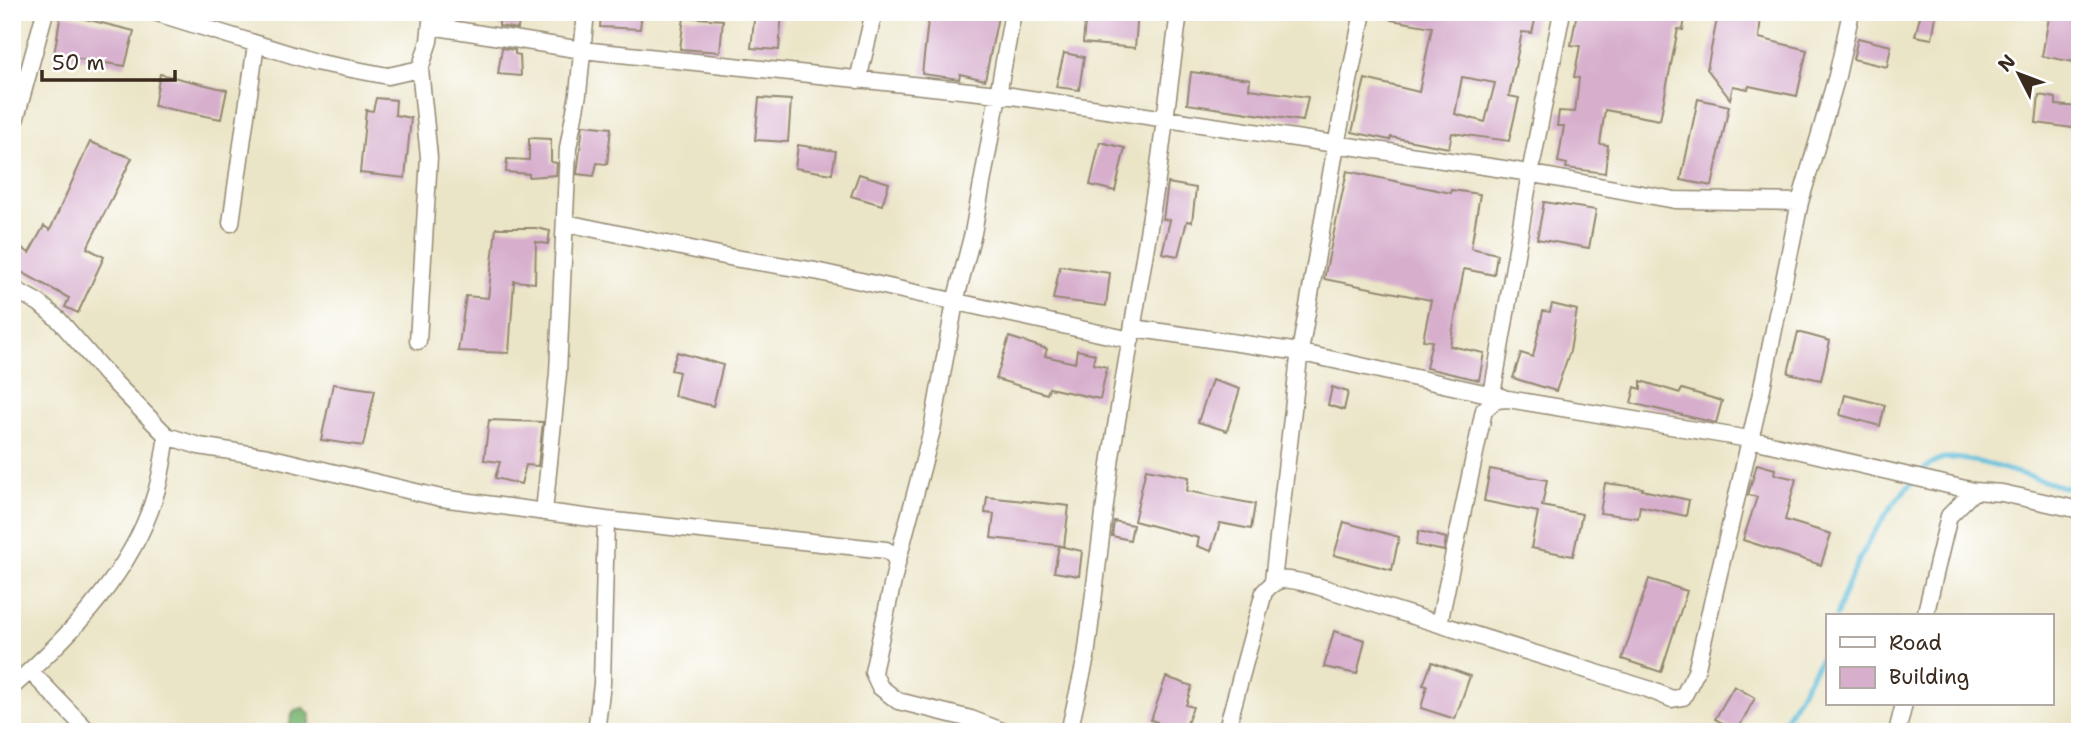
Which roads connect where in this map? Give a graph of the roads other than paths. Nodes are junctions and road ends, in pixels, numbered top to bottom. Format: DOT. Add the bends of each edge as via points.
graph roads {
  1 [pos="45,12"];
  2 [pos="154,12"];
  3 [pos="586,12"];
  4 [pos="874,12"];
  5 [pos="1013,12"];
  6 [pos="1179,12"];
  7 [pos="1363,12"];
  8 [pos="1562,12"];
  9 [pos="1851,12"];
  10 [pos="431,19"];
  11 [pos="256,44"];
  12 [pos="582,50"];
  13 [pos="420,69"];
  14 [pos="858,80"];
  15 [pos="998,94"];
  16 [pos="1165,119"];
  17 [pos="12,132"];
  18 [pos="1336,145"];
  19 [pos="1530,173"];
  20 [pos="1800,202"];
  21 [pos="231,223"];
  22 [pos="566,223"];
  23 [pos="12,288"];
  24 [pos="955,302"];
  25 [pos="1132,334"];
  26 [pos="418,341"];
  27 [pos="1300,352"];
  28 [pos="1500,397"];
  29 [pos="167,436"];
  30 [pos="1749,439"];
  31 [pos="1973,491"];
  32 [pos="2080,510"];
  33 [pos="544,512"];
  34 [pos="606,520"];
  35 [pos="897,564"];
  36 [pos="1273,581"];
  37 [pos="1925,614"];
  38 [pos="1439,624"];
  39 [pos="30,671"];
  40 [pos="12,687"];
  41 [pos="1904,706"];
  42 [pos="89,732"];
  43 [pos="596,732"];
  44 [pos="1005,732"];
  45 [pos="1069,732"];
  46 [pos="1226,732"];
  47 [pos="1897,732"];
  1 -- 17 [label="street"];
  2 -- 11 [label="street"];
  3 -- 12 [label="street"];
  4 -- 14 [label="street"];
  5 -- 15 [label="street"];
  6 -- 16 [label="street"];
  7 -- 18 [label="street"];
  8 -- 19 [label="street"];
  9 -- 20 [label="street"];
  10 -- 12 [label="street"];
  10 -- 13 [label="street"];
  11 -- 13 [label="street" via="315,62 388,76"];
  11 -- 21 [label="street"];
  12 -- 14 [label="street"];
  12 -- 22 [label="street" via="568,148"];
  13 -- 26 [label="street" via="429,157"];
  14 -- 15 [label="street"];
  15 -- 16 [label="street"];
  15 -- 24 [label="street" via="973,233"];
  16 -- 18 [label="street"];
  16 -- 25 [label="street"];
  18 -- 19 [label="street"];
  18 -- 27 [label="street"];
  19 -- 20 [label="street" via="1675,200"];
  19 -- 28 [label="street"];
  20 -- 30 [label="street"];
  22 -- 24 [label="street"];
  22 -- 33 [label="street"];
  23 -- 29 [label="street" via="59,320"];
  24 -- 25 [label="street"];
  24 -- 35 [label="street" via="932,430"];
  25 -- 27 [label="street"];
  25 -- 45 [label="street" via="1086,657"];
  27 -- 28 [label="street"];
  27 -- 36 [label="street"];
  28 -- 30 [label="street"];
  28 -- 38 [label="street" via="1484,410"];
  29 -- 33 [label="street" via="441,498"];
  29 -- 39 [label="street" via="157,490 126,557 97,601"];
  30 -- 31 [label="street"];
  30 -- 38 [label="street" via="1696,671 1683,697 1672,699"];
  31 -- 32 [label="street"];
  31 -- 37 [label="street" via="1949,516"];
  33 -- 34 [label="street"];
  34 -- 35 [label="street" via="886,550"];
  34 -- 43 [label="street" via="602,684"];
  35 -- 44 [label="street" via="873,672 880,687 898,701"];
  36 -- 38 [label="street" via="1317,586"];
  36 -- 46 [label="street" via="1264,592"];
  39 -- 40 [label="street"];
  39 -- 42 [label="street"];
  41 -- 47 [label="street"];
}
